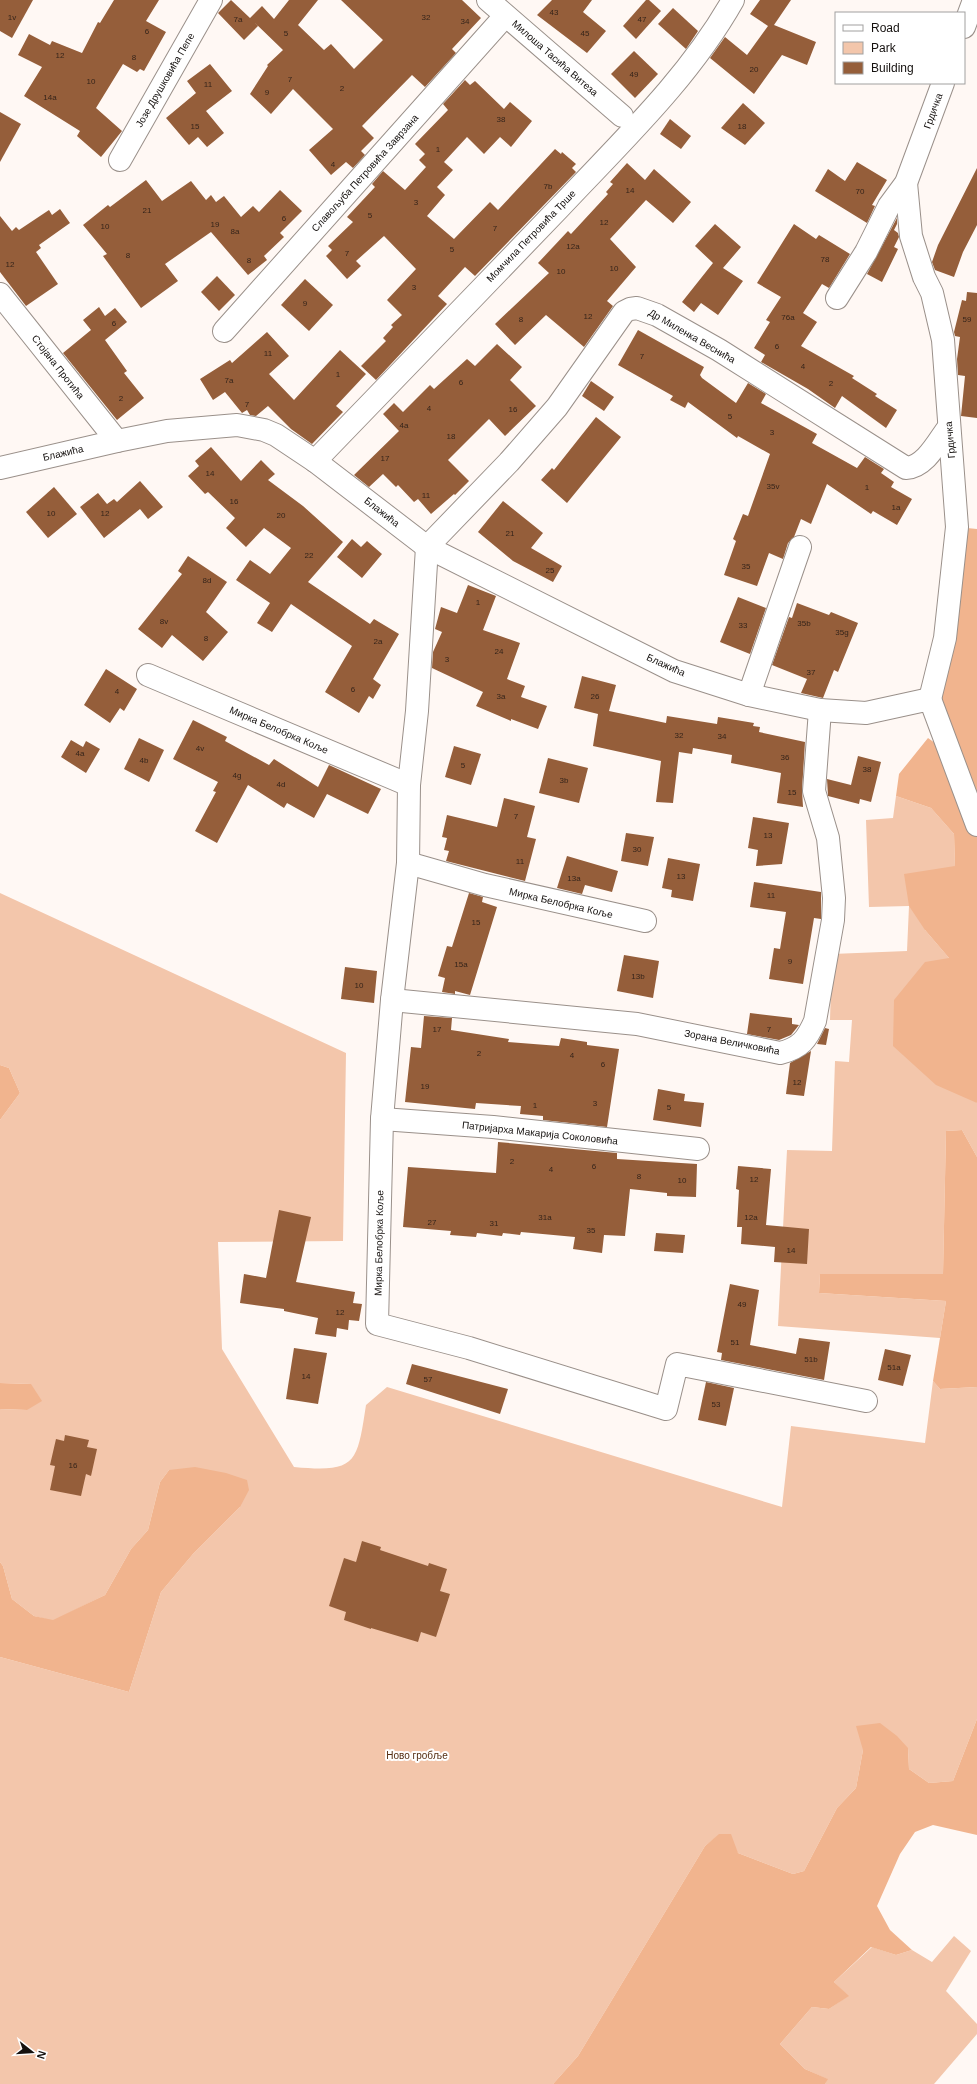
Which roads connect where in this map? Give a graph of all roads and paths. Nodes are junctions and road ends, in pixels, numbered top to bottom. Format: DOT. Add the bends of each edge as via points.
graph roads {
  1 [pos="211,0"];
  2 [pos="488,0"];
  3 [pos="734,0"];
  4 [pos="974,0"];
  5 [pos="506,16"];
  6 [pos="965,24"];
  7 [pos="943,84"];
  8 [pos="622,116"];
  9 [pos="120,160"];
  10 [pos="906,183"];
  11 [pos="0,294"];
  12 [pos="837,298"];
  13 [pos="224,331"];
  14 [pos="948,428"];
  15 [pos="117,441"];
  16 [pos="315,461"];
  17 [pos="0,468"];
  18 [pos="800,546"];
  19 [pos="427,547"];
  20 [pos="148,675"];
  21 [pos="749,695"];
  22 [pos="930,699"];
  23 [pos="820,710"];
  24 [pos="409,785"];
  25 [pos="977,826"];
  26 [pos="408,863"];
  27 [pos="645,921"];
  28 [pos="392,1000"];
  29 [pos="382,1119"];
  30 [pos="698,1149"];
  31 [pos="866,1401"];
  1 -- 9 [label="street, Јозе Друшковића Пепе"];
  2 -- 5 [label="street, Милоша Тасића Витеза"];
  3 -- 16 [label="street, Момчила Петровића Трше" via="707,43 637,126"];
  4 -- 6 [label="street"];
  5 -- 8 [label="street, Милоша Тасића Витеза"];
  5 -- 13 [label="street, Славољуба Петровића Заврзана"];
  7 -- 10 [label="street, Грдичка"];
  10 -- 12 [label="street, Грдичка" via="889,206 866,252"];
  10 -- 14 [label="street, Грдичка" via="912,236 924,277 932,293 942,334"];
  11 -- 15 [label="street, Стојана Протића"];
  14 -- 19 [label="street, Др Миленка Веснића" via="923,460 915,467 906,468 718,350 657,315 642,309 630,309 624,312 557,408"];
  14 -- 22 [label="street, Грдичка" via="956,527 945,638"];
  15 -- 16 [label="street, Блажића" via="167,431 237,425 276,435"];
  15 -- 17 [label="street, Блажића"];
  16 -- 19 [label="street, Блажића"];
  18 -- 21 [label="street"];
  19 -- 21 [label="street, Блажића" via="674,671"];
  19 -- 24 [label="street, Мирка Белобрка Коље" via="417,711"];
  20 -- 24 [label="street, Мирка Белобрка Коље"];
  21 -- 23 [label="street, Блажића"];
  22 -- 23 [label="street, Блажића" via="866,713"];
  22 -- 25 [label="street"];
  23 -- 28 [label="street, Зорана Величковића" via="814,791 828,838 834,898 833,920 816,1020 809,1036 795,1049 780,1053 636,1024"];
  24 -- 26 [label="street, Мирка Белобрка Коље"];
  26 -- 27 [label="street, Мирка Белобрка Коље" via="485,885"];
  26 -- 28 [label="street, Мирка Белобрка Коље"];
  28 -- 29 [label="street, Мирка Белобрка Коље"];
  29 -- 30 [label="street, Патријарха Макарија Соколовића" via="493,1127"];
  29 -- 31 [label="street, Мирка Белобрка Коље" via="377,1324 469,1348 666,1409 677,1364"];
}
